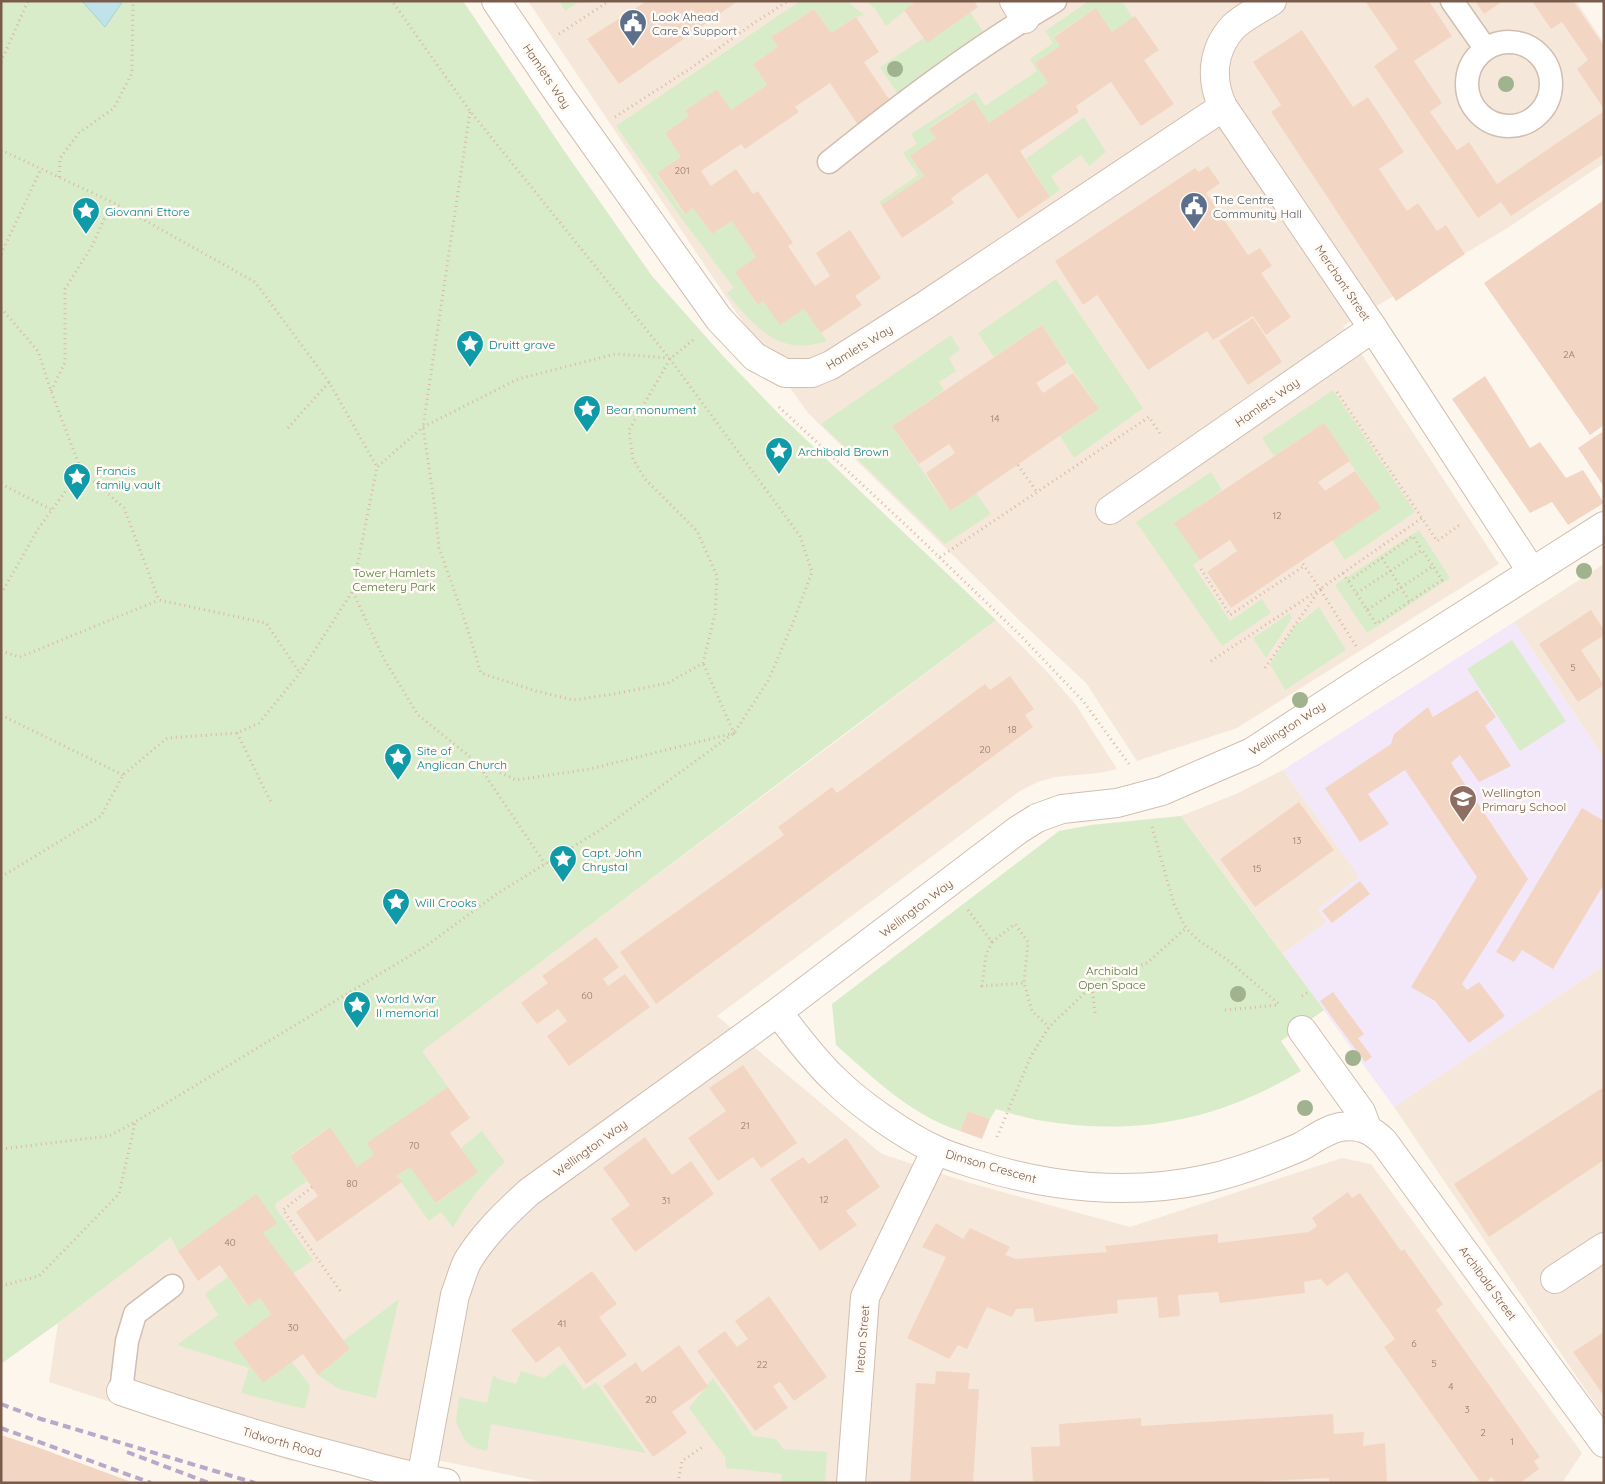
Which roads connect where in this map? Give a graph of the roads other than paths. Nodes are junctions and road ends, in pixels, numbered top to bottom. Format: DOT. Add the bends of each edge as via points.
graph roads {
  1 [pos="496,1"];
  2 [pos="1055,1"];
  3 [pos="1272,1"];
  4 [pos="1452,1"];
  5 [pos="1019,10"];
  6 [pos="1485,48"];
  7 [pos="1223,106"];
  8 [pos="828,162"];
  9 [pos="1373,328"];
  10 [pos="1110,510"];
  11 [pos="1604,526"];
  12 [pos="1532,572"];
  13 [pos="778,1012"];
  14 [pos="1302,1030"];
  15 [pos="1367,1128"];
  16 [pos="936,1150"];
  17 [pos="1604,1247"];
  18 [pos="1555,1280"];
  19 [pos="172,1286"];
  20 [pos="121,1391"];
  21 [pos="1604,1443"];
  22 [pos="434,1481"];
  23 [pos="851,1483"];
  1 -- 7 [label="street, Hamlets Way" via="588,136 725,326 755,357 785,373 812,373 832,365"];
  2 -- 5 [label="lane"];
  3 -- 7 [label="street, Merchant Street" via="1235,26 1225,38 1214,75"];
  4 -- 6 [label="lane"];
  5 -- 8 [label="lane"];
  7 -- 9 [label="street, Merchant Street"];
  9 -- 10 [label="street, Hamlets Way"];
  9 -- 12 [label="street, Merchant Street"];
  11 -- 12 [label="street, Wellington Way"];
  12 -- 13 [label="street, Wellington Way" via="1258,749 1162,791 1117,803 1062,809 1037,818"];
  13 -- 16 [label="street, Dimson Crescent" via="834,1080 866,1106"];
  13 -- 22 [label="street, Wellington Way" via="529,1192 477,1247 466,1264 455,1295"];
  14 -- 15 [label="street" via="1361,1112"];
  15 -- 16 [label="street, Dimson Crescent" via="1339,1127 1237,1171 1167,1186 1095,1188 1018,1176"];
  15 -- 21 [label="street, Archibald Street" via="1384,1142"];
  16 -- 23 [label="street, Ireton Street" via="865,1297"];
  17 -- 18 [label="street"];
  19 -- 20 [label="lane" via="134,1314"];
  20 -- 22 [label="street, Tidworth Road" via="281,1442"];
}
